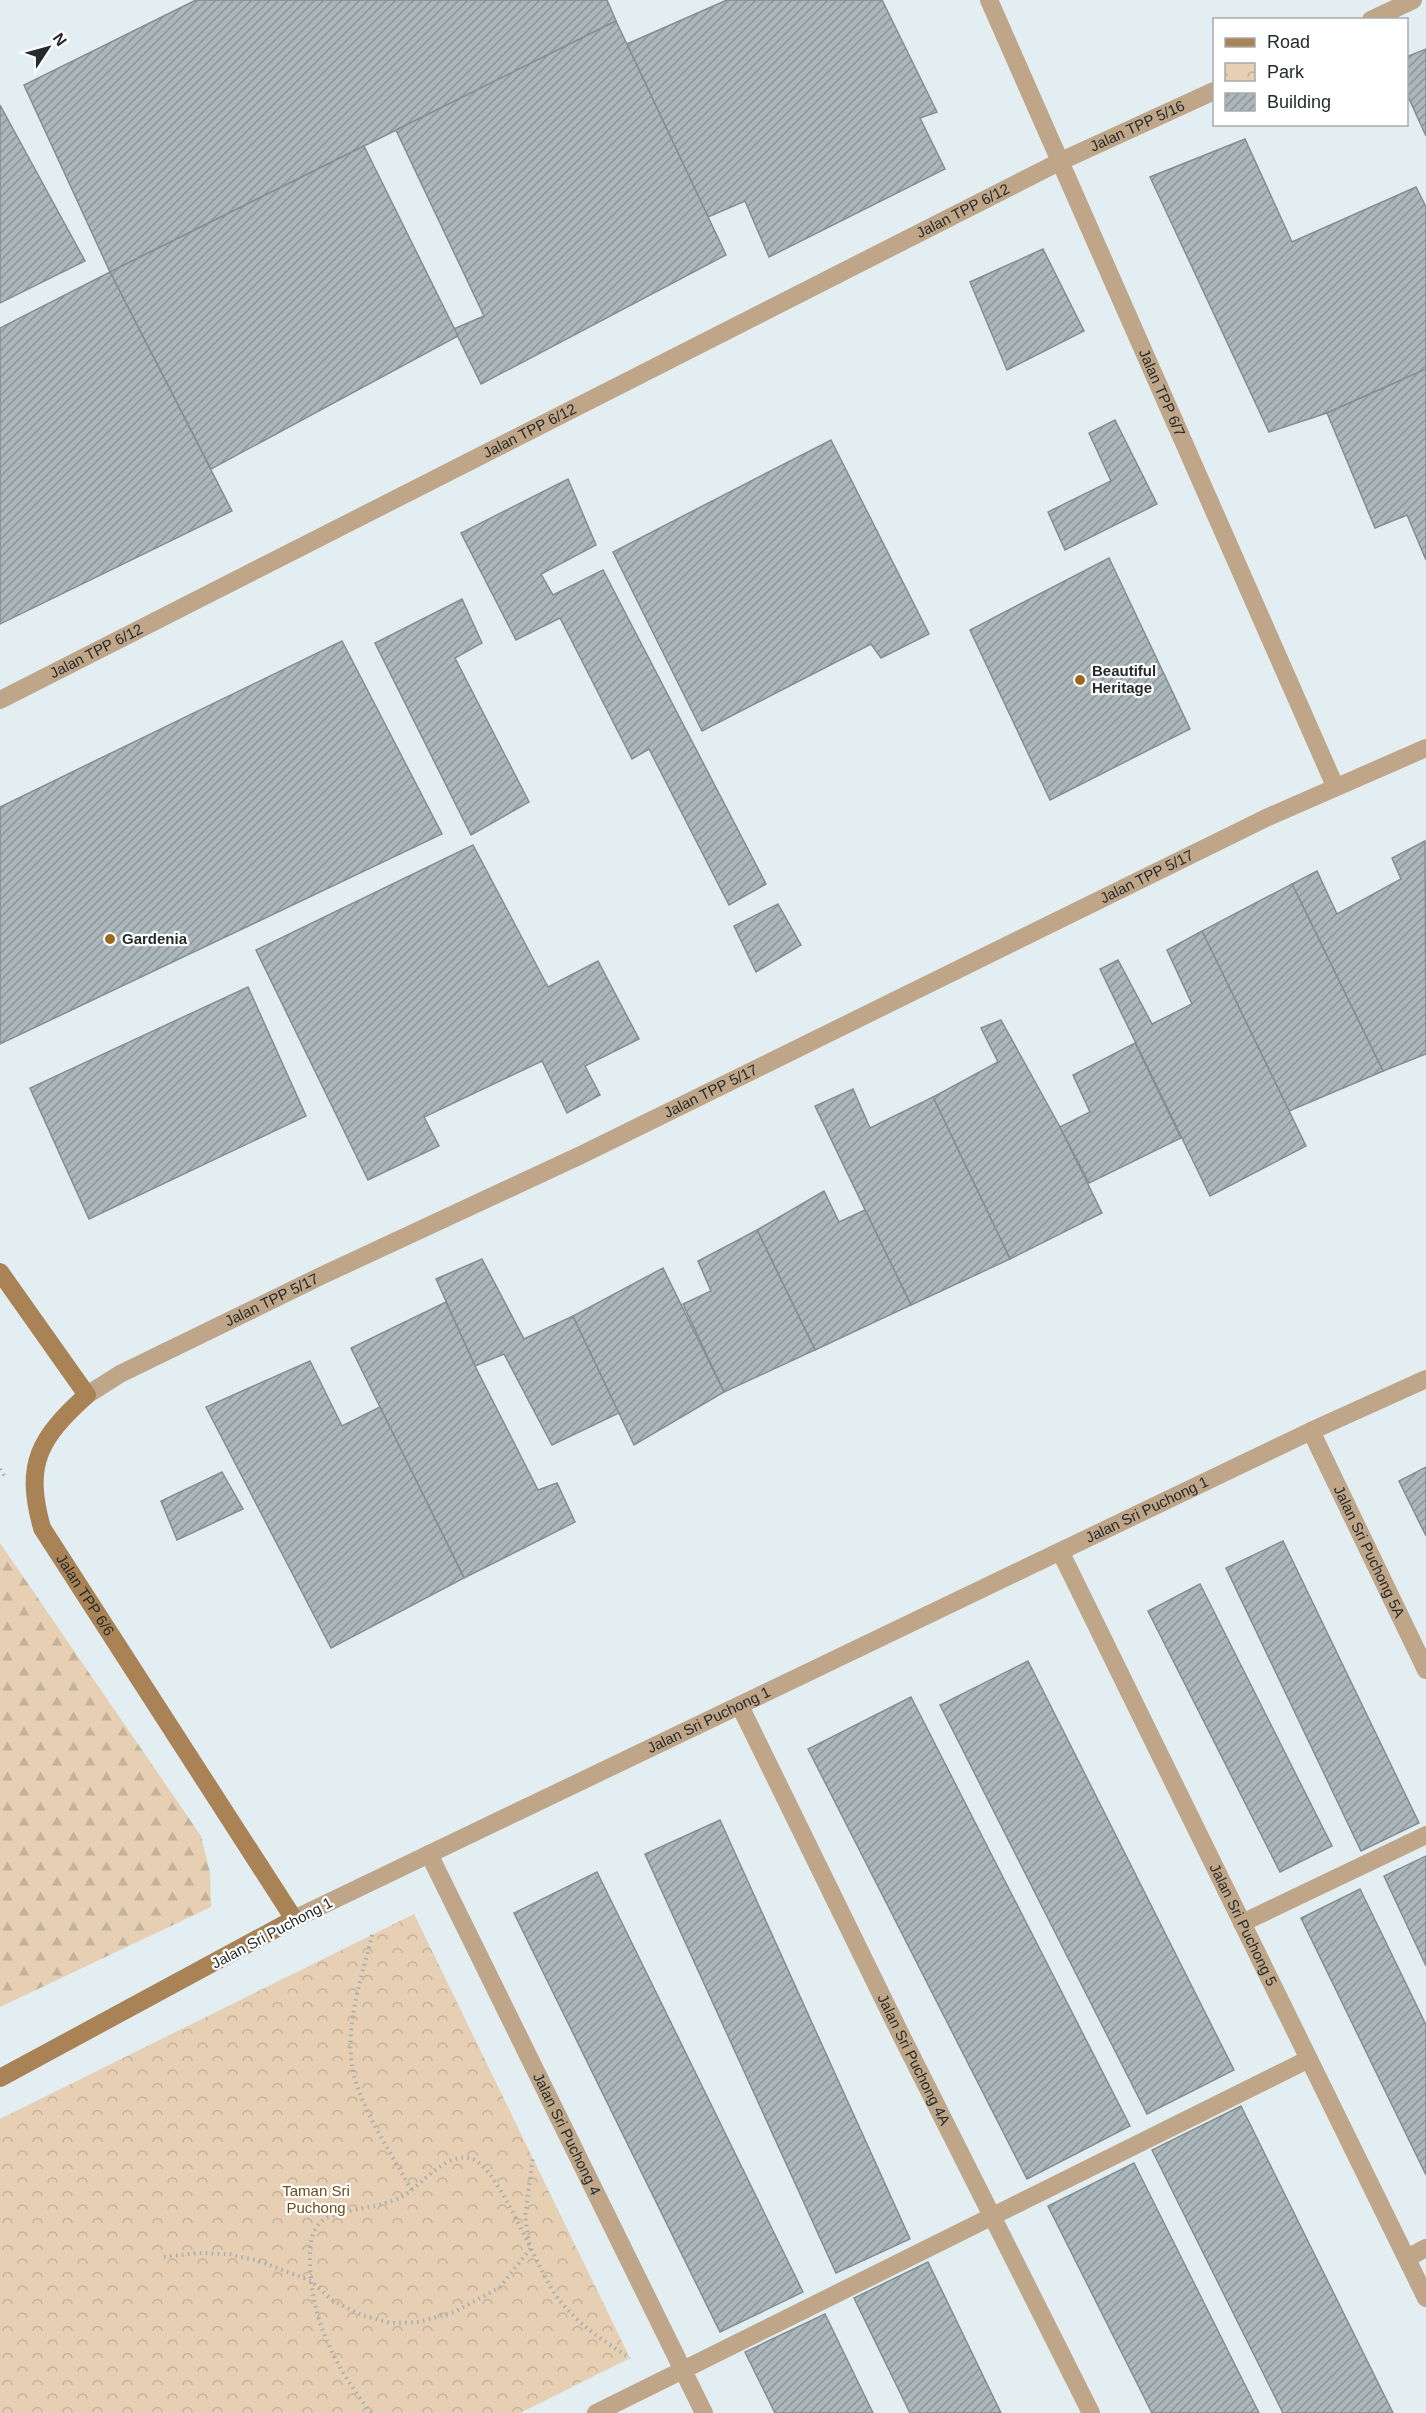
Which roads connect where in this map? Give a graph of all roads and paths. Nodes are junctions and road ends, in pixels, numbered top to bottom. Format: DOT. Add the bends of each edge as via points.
graph roads {
  1 [pos="988,0"];
  2 [pos="1413,0"];
  3 [pos="1375,18"];
  4 [pos="1213,92"];
  5 [pos="1059,162"];
  6 [pos="0,700"];
  7 [pos="1426,748"];
  8 [pos="1335,786"];
  9 [pos="0,1272"];
  10 [pos="1426,1379"];
  11 [pos="87,1395"];
  12 [pos="1311,1431"];
  13 [pos="1061,1553"];
  14 [pos="1426,1670"];
  15 [pos="740,1706"];
  16 [pos="1426,1835"];
  17 [pos="429,1854"];
  18 [pos="294,1919"];
  19 [pos="1242,1923"];
  20 [pos="372,1935"];
  21 [pos="1309,2058"];
  22 [pos="0,2078"];
  23 [pos="533,2157"];
  24 [pos="412,2191"];
  25 [pos="992,2216"];
  26 [pos="1426,2248"];
  27 [pos="530,2249"];
  28 [pos="164,2257"];
  29 [pos="1407,2258"];
  30 [pos="311,2281"];
  31 [pos="1426,2298"];
  32 [pos="630,2358"];
  33 [pos="683,2370"];
  34 [pos="371,2413"];
  35 [pos="596,2413"];
  36 [pos="704,2413"];
  37 [pos="1091,2413"];
  1 -- 5 [label="street, Jalan TPP 6/7"];
  2 -- 3 [label="street"];
  4 -- 5 [label="street, Jalan TPP 5/16"];
  5 -- 6 [label="street, Jalan TPP 6/12"];
  5 -- 8 [label="street, Jalan TPP 6/7"];
  7 -- 8 [label="street, Jalan TPP 5/17"];
  8 -- 11 [label="street, Jalan TPP 5/17" via="581,1155 120,1374"];
  9 -- 11 [label="street"];
  10 -- 12 [label="street, Jalan Sri Puchong 1"];
  11 -- 18 [label="street, Jalan TPP 6/6" via="63,1415 45,1439 33,1470 34,1502 42,1528"];
  12 -- 13 [label="street, Jalan Sri Puchong 1"];
  12 -- 14 [label="street, Jalan Sri Puchong 5A"];
  13 -- 15 [label="street, Jalan Sri Puchong 1"];
  13 -- 19 [label="street, Jalan Sri Puchong 5"];
  15 -- 17 [label="street, Jalan Sri Puchong 1"];
  15 -- 25 [label="street, Jalan Sri Puchong 4A"];
  16 -- 19 [label="street"];
  17 -- 18 [label="street, Jalan Sri Puchong 1"];
  17 -- 33 [label="street, Jalan Sri Puchong 4"];
  18 -- 22 [label="street, Jalan Sri Puchong 1"];
  19 -- 21 [label="street, Jalan Sri Puchong 5"];
  20 -- 24 [label="path" via="354,2012 353,2072 369,2112"];
  21 -- 25 [label="street"];
  21 -- 29 [label="street, Jalan Sri Puchong 5"];
  23 -- 27 [label="path" via="525,2216"];
  24 -- 27 [label="path" via="454,2158 473,2159 501,2193"];
  24 -- 30 [label="path" via="393,2202 322,2221 310,2239"];
  25 -- 33 [label="street"];
  25 -- 37 [label="street, Jalan Sri Puchong 4A"];
  26 -- 29 [label="street"];
  27 -- 30 [label="path" via="500,2287 454,2312 419,2322 390,2323 361,2314 332,2300"];
  27 -- 32 [label="path" via="560,2300 600,2339"];
  28 -- 30 [label="path" via="229,2254 260,2261"];
  29 -- 31 [label="street, Jalan Sri Puchong 5"];
  30 -- 34 [label="path" via="311,2296 330,2349"];
  33 -- 35 [label="street"];
  33 -- 36 [label="street, Jalan Sri Puchong 4"];
}
